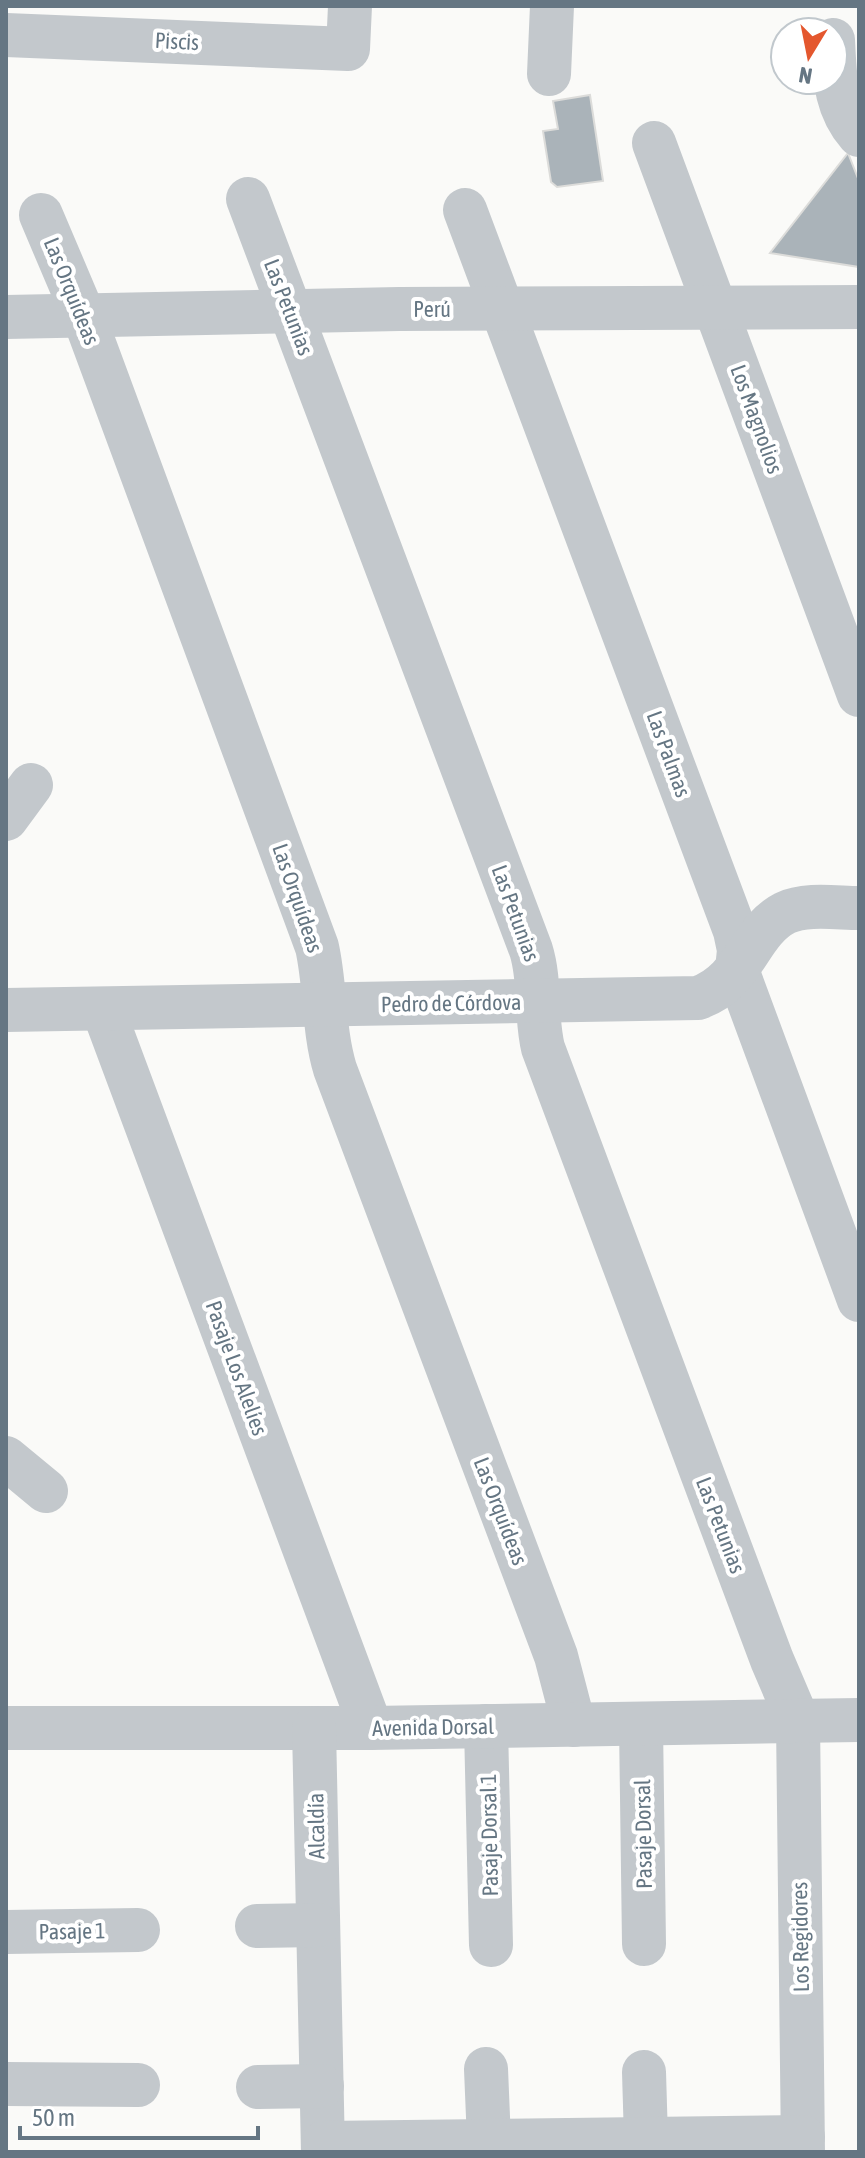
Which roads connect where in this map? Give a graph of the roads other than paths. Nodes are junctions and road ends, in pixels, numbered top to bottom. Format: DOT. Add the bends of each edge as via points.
graph roads {
  1 [pos="350,6"];
  2 [pos="552,6"];
  3 [pos="145,23"];
  4 [pos="6,35"];
  5 [pos="549,74"];
  6 [pos="837,96"];
  7 [pos="859,135"];
  8 [pos="654,143"];
  9 [pos="248,199"];
  10 [pos="465,210"];
  11 [pos="41,215"];
  12 [pos="859,307"];
  13 [pos="503,308"];
  14 [pos="715,308"];
  15 [pos="291,310"];
  16 [pos="83,314"];
  17 [pos="6,317"];
  18 [pos="859,695"];
  19 [pos="859,908"];
  20 [pos="737,970"];
  21 [pos="538,1001"];
  22 [pos="325,1005"];
  23 [pos="103,1009"];
  24 [pos="6,1010"];
  25 [pos="859,1300"];
  26 [pos="6,1458"];
  27 [pos="46,1491"];
  28 [pos="859,1720"];
  29 [pos="798,1721"];
  30 [pos="641,1724"];
  31 [pos="574,1725"];
  32 [pos="486,1726"];
  33 [pos="6,1728"];
  34 [pos="314,1728"];
  35 [pos="371,1728"];
  36 [pos="318,1925"];
  37 [pos="257,1926"];
  38 [pos="138,1930"];
  39 [pos="6,1932"];
  40 [pos="644,1944"];
  41 [pos="491,1945"];
  42 [pos="486,2069"];
  43 [pos="644,2072"];
  44 [pos="6,2084"];
  45 [pos="138,2085"];
  46 [pos="322,2086"];
  47 [pos="258,2087"];
  48 [pos="646,2139"];
  49 [pos="489,2141"];
  50 [pos="803,2144"];
  51 [pos="323,2148"];
  1 -- 3 [label="street, Piscis" via="348,49"];
  2 -- 5 [label="street"];
  3 -- 4 [label="street, Piscis"];
  6 -- 7 [label="street"];
  8 -- 14 [label="street, Los Magnolios"];
  9 -- 15 [label="street, Las Petunias"];
  10 -- 13 [label="street, Las Palmas"];
  11 -- 16 [label="street, Las Orquídeas"];
  12 -- 14 [label="street, Perú"];
  13 -- 14 [label="street, Perú"];
  13 -- 15 [label="street, Perú"];
  13 -- 20 [label="street, Las Palmas" via="735,931"];
  14 -- 18 [label="street, Los Magnolios"];
  15 -- 16 [label="street, Perú"];
  15 -- 21 [label="street, Las Petunias" via="531,950"];
  16 -- 17 [label="street, Perú"];
  16 -- 22 [label="street, Las Orquídeas" via="317,947"];
  19 -- 20 [label="street, Pedro de Córdova" via="786,913 764,932"];
  20 -- 21 [label="street, Pedro de Córdova" via="720,988 698,998"];
  20 -- 25 [label="street, Las Palmas"];
  21 -- 22 [label="street, Pedro de Córdova"];
  21 -- 29 [label="street, Las Petunias" via="543,1048"];
  22 -- 23 [label="street, Pedro de Córdova"];
  22 -- 31 [label="street, Las Orquídeas" via="335,1069 556,1656"];
  23 -- 24 [label="street, Pedro de Córdova"];
  23 -- 35 [label="street, Pasaje Los Alelíes"];
  26 -- 27 [label="street"];
  28 -- 29 [label="street, Avenida Dorsal"];
  29 -- 30 [label="street, Avenida Dorsal"];
  29 -- 50 [label="street, Los Regidores"];
  30 -- 31 [label="street, Avenida Dorsal"];
  30 -- 40 [label="street, Pasaje Dorsal"];
  31 -- 32 [label="street, Avenida Dorsal"];
  32 -- 35 [label="street, Avenida Dorsal"];
  32 -- 41 [label="street, Pasaje Dorsal 1"];
  33 -- 34 [label="street, Avenida Dorsal"];
  34 -- 35 [label="street, Avenida Dorsal"];
  34 -- 36 [label="street, Alcaldía"];
  36 -- 37 [label="street"];
  36 -- 46 [label="street, Alcaldía"];
  38 -- 39 [label="street, Pasaje 1"];
  42 -- 49 [label="street"];
  43 -- 48 [label="street"];
  44 -- 45 [label="street"];
  46 -- 47 [label="street"];
  46 -- 51 [label="street, Alcaldía"];
  48 -- 49 [label="street"];
  48 -- 50 [label="street"];
  49 -- 51 [label="street"];
}
